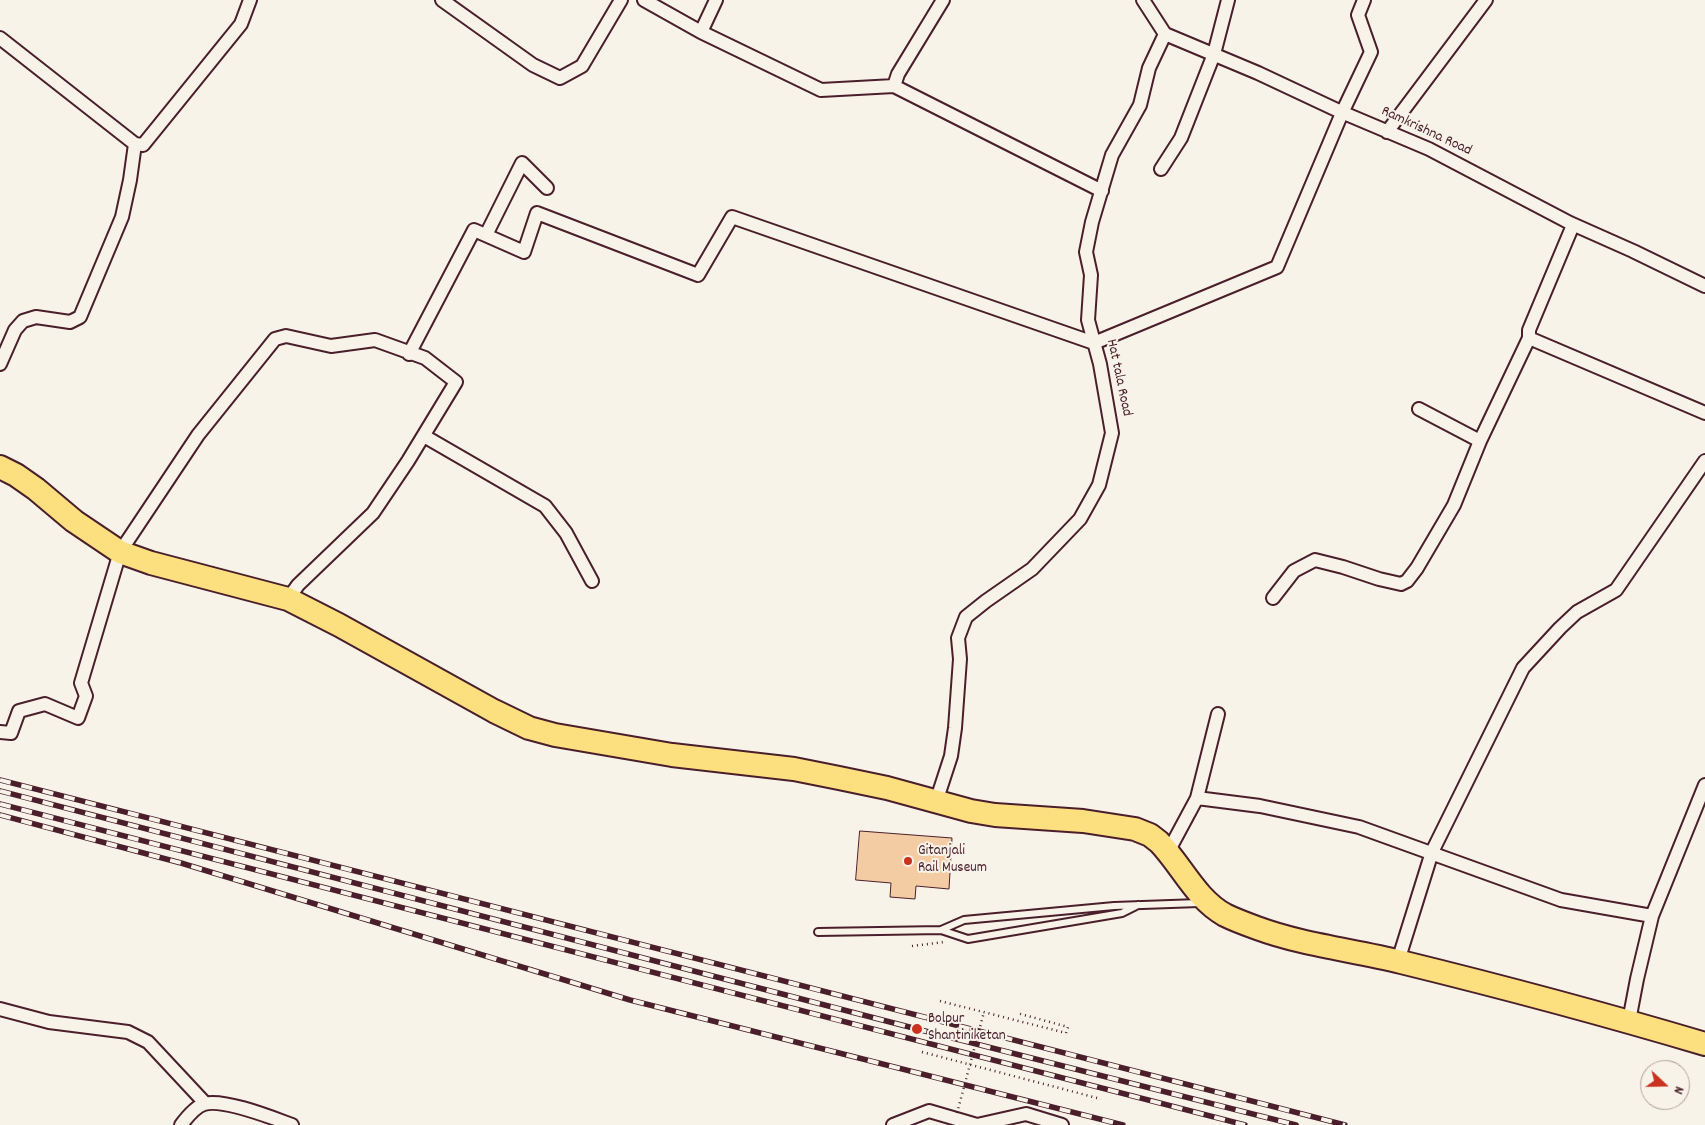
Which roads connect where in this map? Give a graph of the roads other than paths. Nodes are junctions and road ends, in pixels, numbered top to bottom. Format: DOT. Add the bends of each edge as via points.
graph roads {
  1 [pos="250,0"];
  2 [pos="442,0"];
  3 [pos="621,0"];
  4 [pos="644,0"];
  5 [pos="716,0"];
  6 [pos="943,0"];
  7 [pos="1143,0"];
  8 [pos="1228,0"];
  9 [pos="1364,0"];
  10 [pos="1486,0"];
  11 [pos="701,32"];
  12 [pos="1165,34"];
  13 [pos="0,38"];
  14 [pos="1214,54"];
  15 [pos="894,86"];
  16 [pos="1342,113"];
  17 [pos="1387,132"];
  18 [pos="135,144"];
  19 [pos="1161,169"];
  20 [pos="546,188"];
  21 [pos="1102,191"];
  22 [pos="1573,224"];
  23 [pos="486,235"];
  24 [pos="1705,286"];
  25 [pos="1528,338"];
  26 [pos="1094,342"];
  27 [pos="410,353"];
  28 [pos="0,364"];
  29 [pos="1419,409"];
  30 [pos="1705,413"];
  31 [pos="424,436"];
  32 [pos="1480,441"];
  33 [pos="1705,461"];
  34 [pos="0,468"];
  35 [pos="120,552"];
  36 [pos="592,581"];
  37 [pos="1273,598"];
  38 [pos="288,600"];
  39 [pos="1218,714"];
  40 [pos="0,732"];
  41 [pos="1705,785"];
  42 [pos="1197,798"];
  43 [pos="936,802"];
  44 [pos="1168,852"];
  45 [pos="1432,852"];
  46 [pos="1208,903"];
  47 [pos="1138,905"];
  48 [pos="1652,916"];
  49 [pos="941,930"];
  50 [pos="818,932"];
  51 [pos="1398,961"];
  52 [pos="0,1008"];
  53 [pos="1629,1021"];
  54 [pos="1705,1044"];
  55 [pos="206,1103"];
  56 [pos="181,1125"];
  57 [pos="292,1125"];
  58 [pos="893,1125"];
  59 [pos="977,1125"];
  60 [pos="1062,1125"];
  1 -- 18 [label="street" via="241,24 144,144"];
  2 -- 3 [label="street" via="533,65 560,78 582,66"];
  4 -- 11 [label="street"];
  5 -- 11 [label="street"];
  6 -- 15 [label="street"];
  7 -- 12 [label="street"];
  8 -- 14 [label="street"];
  9 -- 16 [label="street" via="1358,15 1371,52"];
  10 -- 17 [label="street"];
  11 -- 15 [label="street" via="821,90"];
  12 -- 14 [label="street, Ramkrishna Road"];
  12 -- 21 [label="street, Hat tala Road" via="1149,68 1140,105 1112,155"];
  13 -- 18 [label="street"];
  14 -- 16 [label="street, Ramkrishna Road"];
  14 -- 19 [label="street" via="1181,138"];
  15 -- 21 [label="street"];
  16 -- 17 [label="street, Ramkrishna Road"];
  16 -- 26 [label="street" via="1277,267"];
  17 -- 22 [label="street, Ramkrishna Road" via="1429,149"];
  18 -- 28 [label="street" via="122,217 80,317 70,322 36,317 23,321 15,330"];
  20 -- 23 [label="street" via="522,163"];
  21 -- 26 [label="street, Hat tala Road" via="1086,252 1091,275 1088,320"];
  22 -- 24 [label="street, Ramkrishna Road"];
  22 -- 25 [label="street"];
  23 -- 26 [label="street" via="524,252 537,214 698,275 732,217"];
  23 -- 27 [label="street" via="474,230"];
  25 -- 30 [label="street"];
  25 -- 32 [label="street"];
  26 -- 43 [label="street, Hat tala Road" via="1112,433 1099,485 1080,519 1032,569 966,617 958,638 960,659 951,756"];
  27 -- 31 [label="street" via="425,358 456,382"];
  27 -- 35 [label="street" via="375,340 331,346 286,336 275,338 198,435"];
  29 -- 32 [label="street"];
  31 -- 36 [label="street" via="545,506 566,533"];
  31 -- 38 [label="street" via="373,513 298,585"];
  32 -- 37 [label="street" via="1454,505 1407,581 1401,584 1378,579 1315,560 1294,571"];
  33 -- 45 [label="street" via="1616,590 1577,612 1523,668"];
  34 -- 35 [label="highway" via="16,475"];
  35 -- 38 [label="highway" via="151,564"];
  35 -- 40 [label="street" via="81,683 86,696 78,718 45,704 19,712 11,733"];
  38 -- 43 [label="highway" via="339,624 529,728 672,755 803,771 887,788"];
  39 -- 42 [label="street"];
  41 -- 48 [label="street"];
  42 -- 44 [label="street"];
  42 -- 45 [label="street" via="1260,806 1359,827"];
  43 -- 44 [label="highway" via="995,815 1135,828 1150,835"];
  44 -- 46 [label="highway"];
  45 -- 48 [label="street" via="1561,900"];
  45 -- 51 [label="street"];
  46 -- 47 [label="lane"];
  46 -- 51 [label="highway" via="1225,915 1269,932"];
  47 -- 49 [label="lane" via="964,920"];
  47 -- 49 [label="lane" via="1122,913 968,940"];
  48 -- 53 [label="street"];
  49 -- 50 [label="lane"];
  51 -- 53 [label="highway"];
  52 -- 55 [label="street" via="48,1022 128,1032 148,1042"];
  53 -- 54 [label="highway"];
  55 -- 56 [label="street" via="197,1107"];
  55 -- 57 [label="street" via="237,1106"];
  58 -- 59 [label="street" via="929,1111"];
  59 -- 60 [label="street" via="1026,1114"];
}
